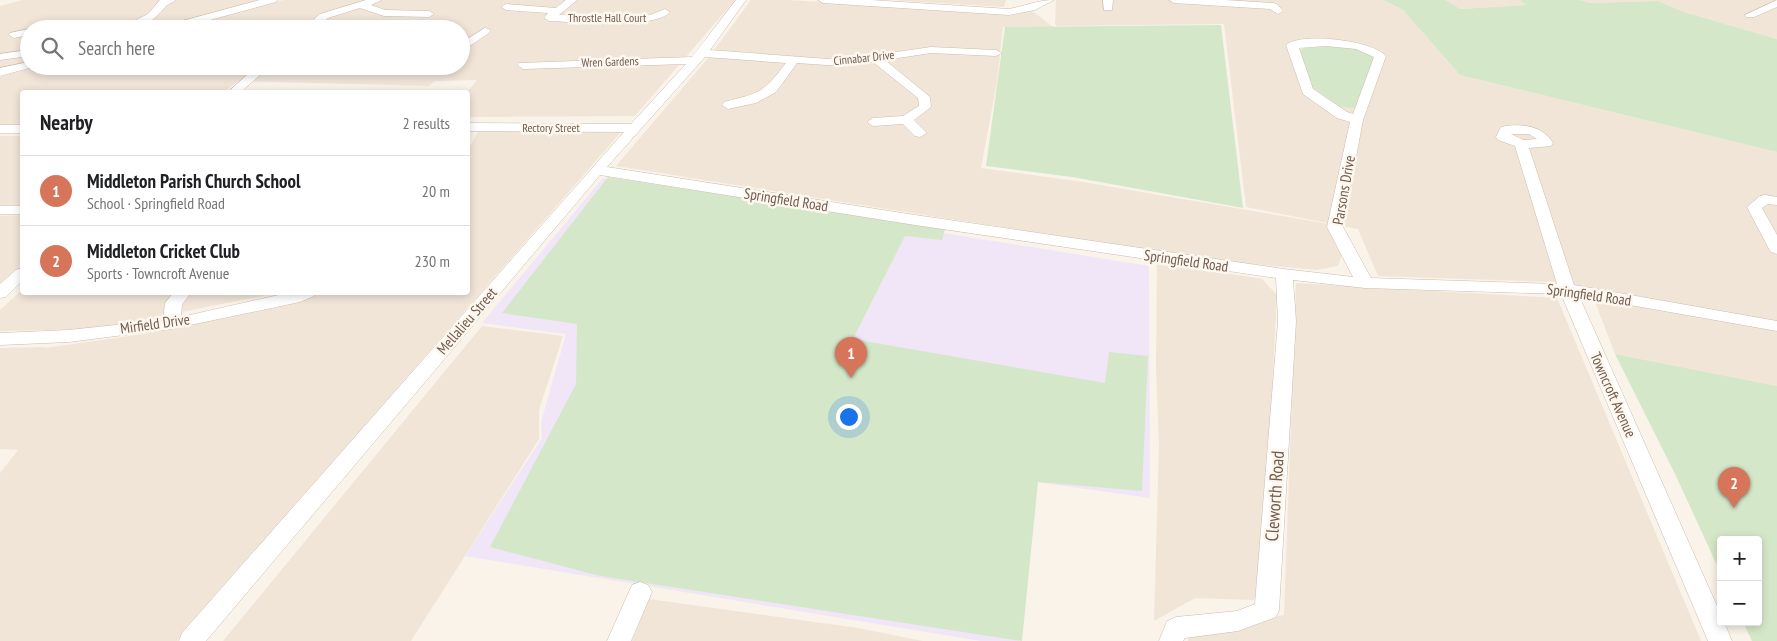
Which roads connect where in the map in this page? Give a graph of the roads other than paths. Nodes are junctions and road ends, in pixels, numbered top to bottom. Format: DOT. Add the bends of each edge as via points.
graph roads {
  1 [pos="171,0"];
  2 [pos="272,0"];
  3 [pos="377,0"];
  4 [pos="572,0"];
  5 [pos="741,0"];
  6 [pos="823,0"];
  7 [pos="1049,0"];
  8 [pos="1174,0"];
  9 [pos="913,3"];
  10 [pos="1777,3"];
  11 [pos="360,5"];
  12 [pos="506,7"];
  13 [pos="1278,11"];
  14 [pos="665,12"];
  15 [pos="429,14"];
  16 [pos="553,14"];
  17 [pos="1750,15"];
  18 [pos="148,20"];
  19 [pos="198,20"];
  20 [pos="319,20"];
  21 [pos="473,30"];
  22 [pos="546,31"];
  23 [pos="20,34"];
  24 [pos="14,36"];
  25 [pos="470,44"];
  26 [pos="996,53"];
  27 [pos="20,54"];
  28 [pos="699,56"];
  29 [pos="0,57"];
  30 [pos="877,59"];
  31 [pos="794,60"];
  32 [pos="523,65"];
  33 [pos="20,67"];
  34 [pos="0,72"];
  35 [pos="254,75"];
  36 [pos="236,90"];
  37 [pos="752,100"];
  38 [pos="728,106"];
  39 [pos="768,108"];
  40 [pos="906,120"];
  41 [pos="1357,120"];
  42 [pos="873,122"];
  43 [pos="634,128"];
  44 [pos="0,129"];
  45 [pos="20,129"];
  46 [pos="470,129"];
  47 [pos="920,133"];
  48 [pos="1521,144"];
  49 [pos="598,170"];
  50 [pos="1777,201"];
  51 [pos="0,210"];
  52 [pos="20,210"];
  53 [pos="1777,249"];
  54 [pos="1284,274"];
  55 [pos="20,276"];
  56 [pos="1366,283"];
  57 [pos="1567,289"];
  58 [pos="0,293"];
  59 [pos="181,295"];
  60 [pos="301,295"];
  61 [pos="171,324"];
  62 [pos="1777,326"];
  63 [pos="0,339"];
  64 [pos="640,592"];
  65 [pos="191,641"];
  66 [pos="619,641"];
  67 [pos="1171,641"];
  68 [pos="1720,641"];
  1 -- 18 [label="street" via="164,2"];
  2 -- 19 [label="street"];
  3 -- 11 [label="street"];
  4 -- 16 [label="street"];
  5 -- 28 [label="street, Mellalieu Street"];
  6 -- 9 [label="street"];
  7 -- 9 [label="street" via="1009,12"];
  8 -- 13 [label="street" via="1273,6"];
  10 -- 17 [label="street"];
  11 -- 15 [label="street" via="384,13"];
  11 -- 20 [label="street"];
  12 -- 16 [label="street, Throstle Hall Court"];
  14 -- 16 [label="street, Throstle Hall Court" via="638,20"];
  16 -- 22 [label="street"];
  21 -- 25 [label="street" via="491,31"];
  23 -- 24 [label="street"];
  26 -- 30 [label="street, Cinnabar Drive" via="932,50"];
  27 -- 29 [label="street"];
  28 -- 31 [label="street, Cinnabar Drive"];
  28 -- 32 [label="street, Wren Gardens"];
  28 -- 43 [label="street, Mellalieu Street"];
  30 -- 31 [label="street, Cinnabar Drive" via="841,63"];
  30 -- 40 [label="street" via="924,97 925,107"];
  31 -- 37 [label="street" via="772,89"];
  33 -- 34 [label="street"];
  35 -- 36 [label="street"];
  37 -- 38 [label="street"];
  37 -- 39 [label="street"];
  40 -- 42 [label="street"];
  40 -- 47 [label="street"];
  41 -- 41 [label="street, Parsons Drive" via="1342,115 1307,91 1292,45 1352,44 1369,48 1380,56"];
  41 -- 56 [label="street, Parsons Drive" via="1335,227"];
  43 -- 46 [label="street, Rectory Street"];
  43 -- 49 [label="street, Mellalieu Street"];
  44 -- 45 [label="street"];
  48 -- 57 [label="street, Towncroft Avenue"];
  49 -- 54 [label="street, Springfield Road"];
  49 -- 65 [label="street, Mellalieu Street"];
  50 -- 53 [label="street" via="1765,199 1754,207"];
  51 -- 52 [label="street"];
  54 -- 56 [label="street, Springfield Road"];
  54 -- 67 [label="street, Cleworth Road" via="1286,321 1267,610 1238,621 1176,628"];
  55 -- 58 [label="street"];
  56 -- 57 [label="street, Springfield Road"];
  57 -- 62 [label="street, Springfield Road"];
  57 -- 68 [label="street, Towncroft Avenue"];
  59 -- 61 [label="street" via="174,303"];
  60 -- 61 [label="street, Mirfield Drive"];
  61 -- 63 [label="street, Mirfield Drive" via="69,336"];
  64 -- 66 [label="street"];
}
